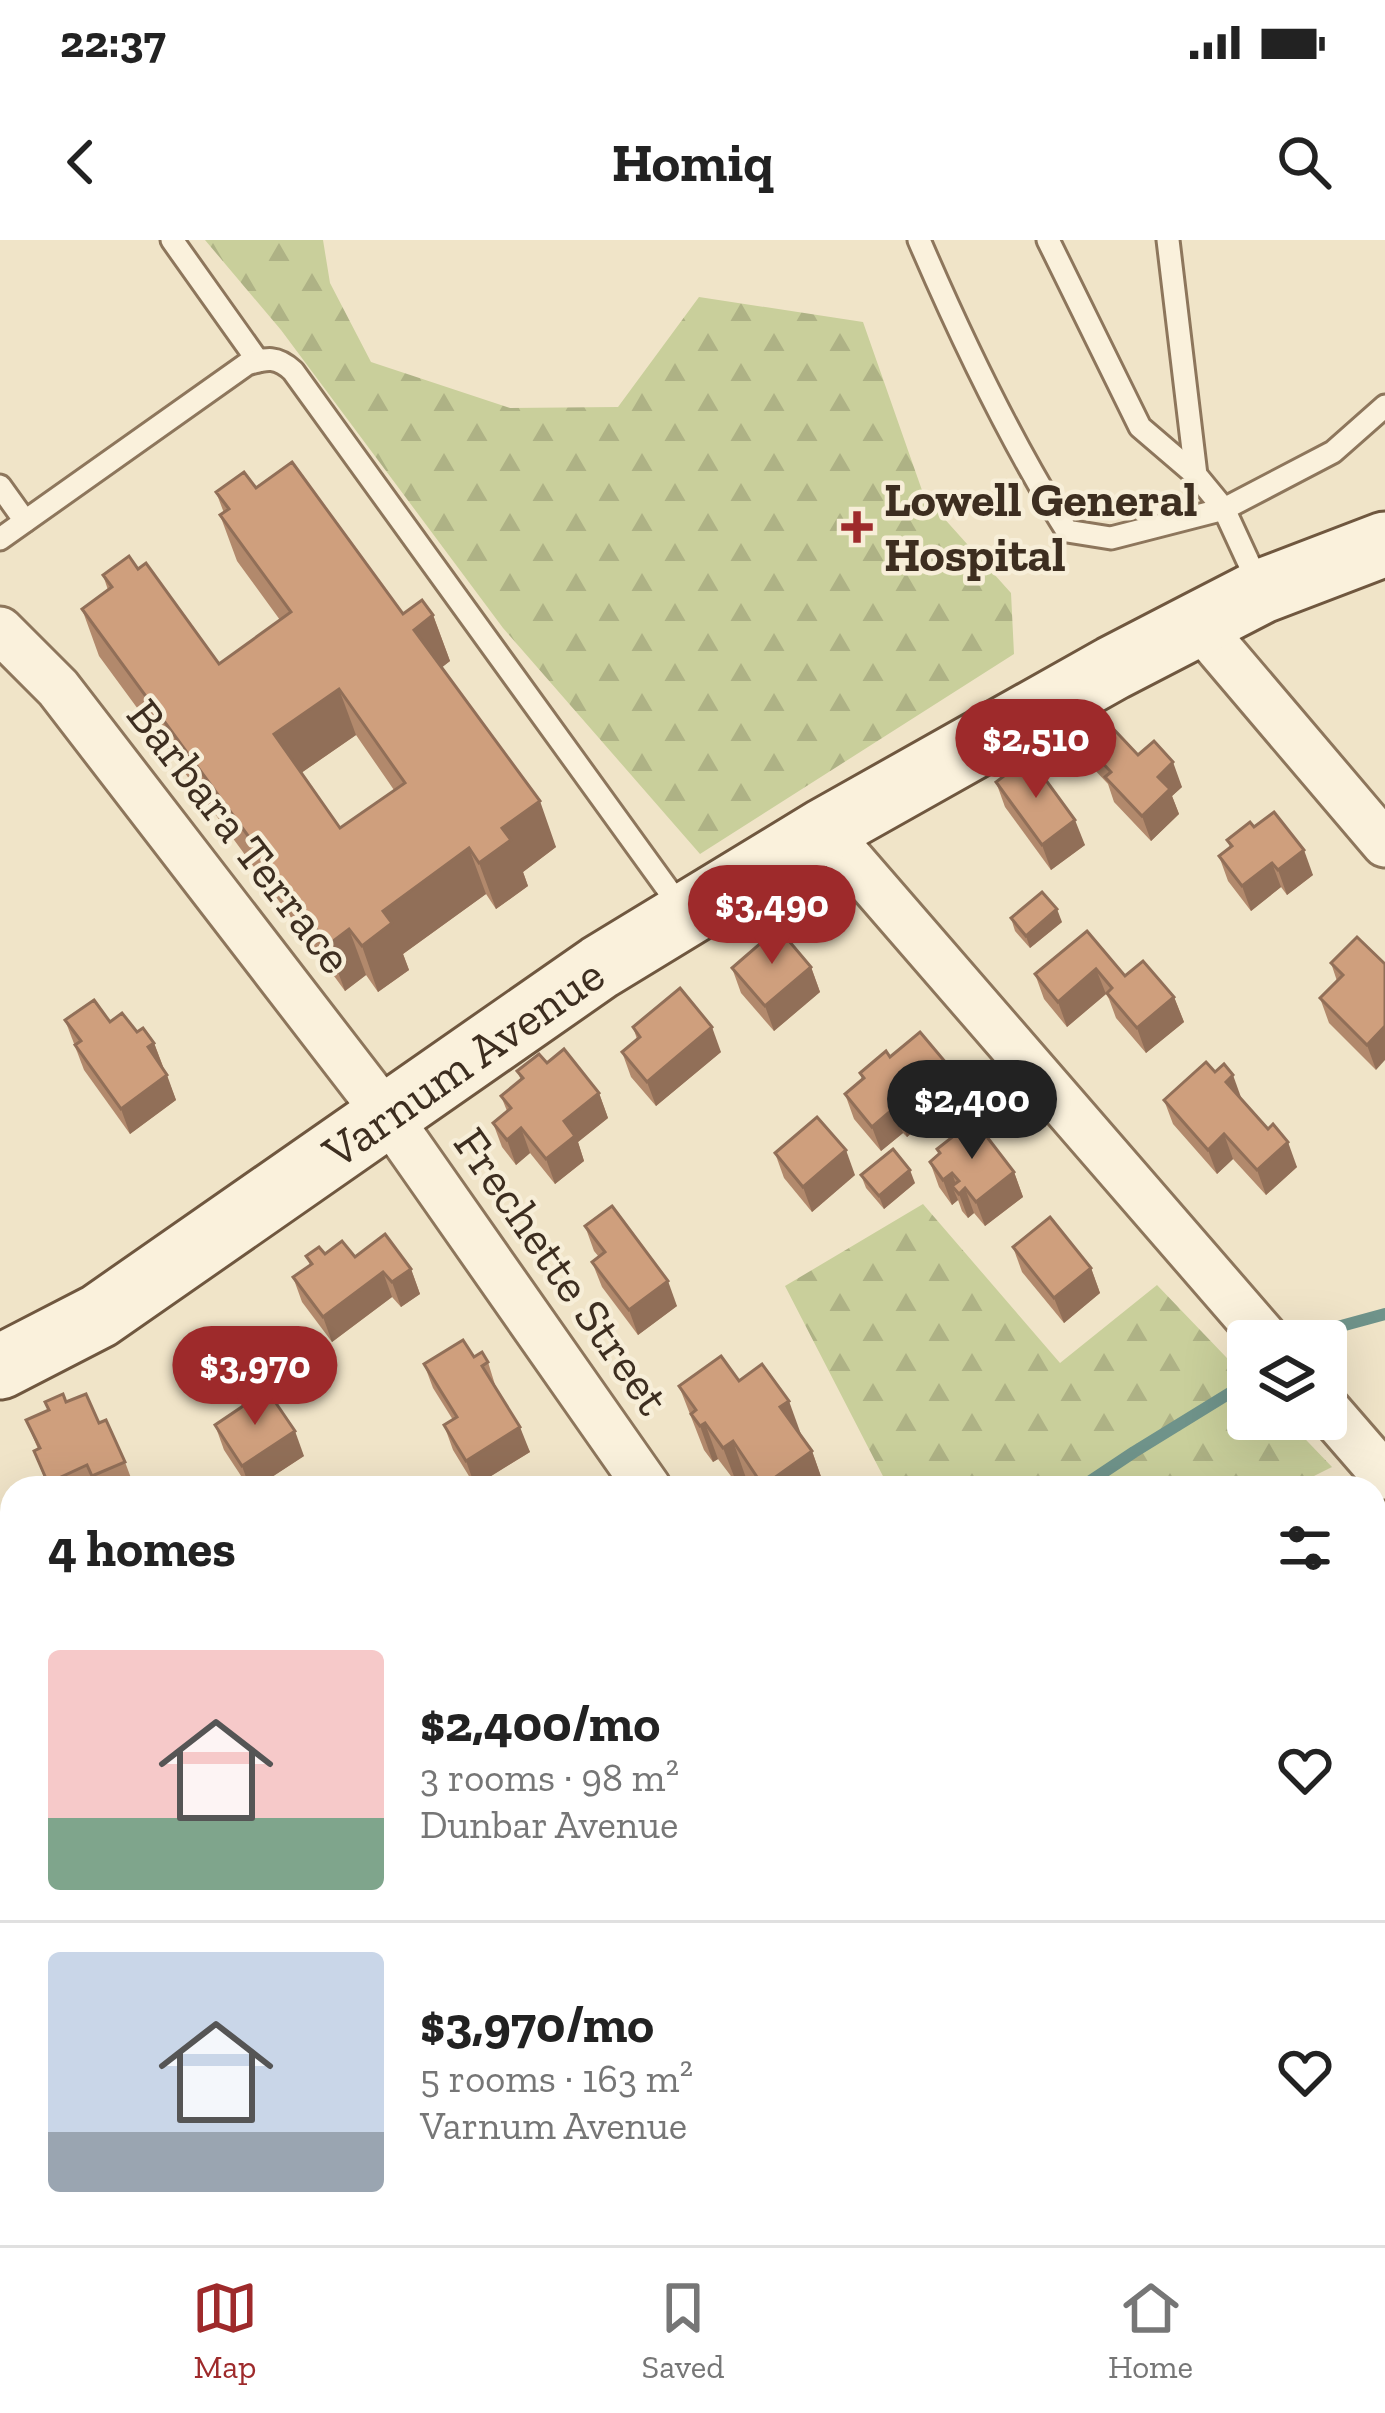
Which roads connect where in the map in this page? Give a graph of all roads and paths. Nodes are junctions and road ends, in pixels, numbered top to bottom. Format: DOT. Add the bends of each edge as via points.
graph roads {
  1 [pos="172,240"];
  2 [pos="919,240"];
  3 [pos="1048,240"];
  4 [pos="1168,240"];
  5 [pos="258,361"];
  6 [pos="1385,406"];
  7 [pos="1196,475"];
  8 [pos="0,486"];
  9 [pos="1224,509"];
  10 [pos="25,521"];
  11 [pos="0,539"];
  12 [pos="1385,544"];
  13 [pos="1262,592"];
  14 [pos="1198,623"];
  15 [pos="0,630"];
  16 [pos="825,830"];
  17 [pos="1385,844"];
  18 [pos="686,914"];
  19 [pos="387,1115"];
  20 [pos="1250,1320"];
  21 [pos="0,1367"];
  22 [pos="1347,1439"];
  23 [pos="641,1476"];
  24 [pos="1373,1476"];
  1 -- 5 [label="lane"];
  2 -- 9 [label="lane" via="1029,470 1067,531 1111,538"];
  3 -- 7 [label="lane" via="1140,427"];
  4 -- 7 [label="lane"];
  5 -- 10 [label="lane"];
  5 -- 18 [label="lane" via="282,361 293,371"];
  6 -- 9 [label="lane" via="1333,452"];
  7 -- 9 [label="lane"];
  8 -- 10 [label="lane"];
  9 -- 13 [label="lane"];
  10 -- 11 [label="lane"];
  12 -- 13 [label="main road, Varnum Avenue"];
  13 -- 14 [label="main road, Varnum Avenue"];
  14 -- 16 [label="main road, Varnum Avenue"];
  14 -- 17 [label="street"];
  15 -- 19 [label="street, Barbara Terrace" via="58,688"];
  16 -- 18 [label="main road, Varnum Avenue"];
  16 -- 20 [label="street"];
  18 -- 19 [label="main road, Varnum Avenue"];
  19 -- 21 [label="main road, Varnum Avenue" via="99,1316"];
  19 -- 23 [label="street, Frechette Street"];
  22 -- 24 [label="street"];
}
